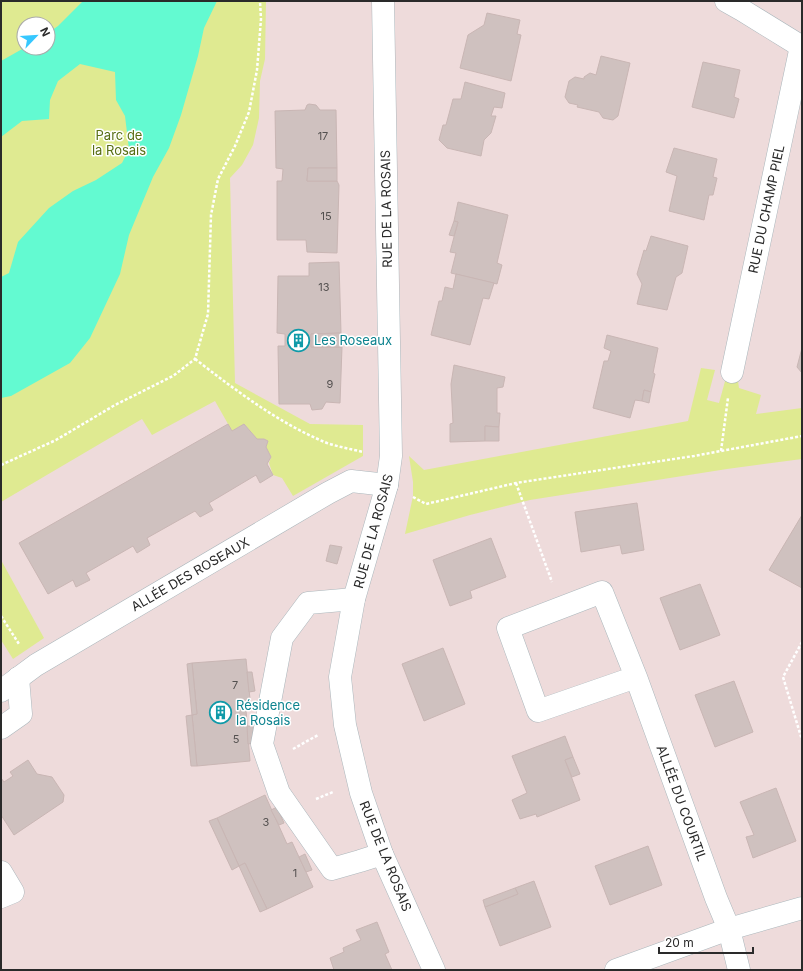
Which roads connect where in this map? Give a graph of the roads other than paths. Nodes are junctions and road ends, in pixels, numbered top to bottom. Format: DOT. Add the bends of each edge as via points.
graph roads {
  1 [pos="383,1"];
  2 [pos="738,4"];
  3 [pos="802,46"];
  4 [pos="732,372"];
  5 [pos="387,485"];
  6 [pos="354,599"];
  7 [pos="636,677"];
  8 [pos="18,678"];
  9 [pos="1,691"];
  10 [pos="1,728"];
  11 [pos="382,854"];
  12 [pos="1,872"];
  13 [pos="1,897"];
  14 [pos="802,908"];
  15 [pos="729,929"];
  16 [pos="434,970"];
  17 [pos="616,970"];
  18 [pos="739,970"];
  1 -- 5 [label="street, RUE DE LA ROSAIS" via="391,456"];
  2 -- 3 [label="street"];
  3 -- 4 [label="street, RUE DU CHAMP PIEL"];
  5 -- 6 [label="street, RUE DE LA ROSAIS"];
  5 -- 8 [label="street, ALLÉE DES ROSEAUX" via="351,481 36,665"];
  6 -- 11 [label="street, RUE DE LA ROSAIS" via="340,677 345,725 361,793"];
  6 -- 11 [label="street" via="308,602 282,638 262,744 279,793 332,869"];
  7 -- 7 [label="street, ALLÉE DU COURTIL" via="602,592 508,628 538,711"];
  7 -- 15 [label="street, ALLÉE DU COURTIL"];
  8 -- 9 [label="street, ALLÉE DES ROSEAUX"];
  8 -- 10 [label="street" via="21,714"];
  11 -- 16 [label="street, RUE DE LA ROSAIS"];
  12 -- 13 [label="street" via="13,892"];
  14 -- 15 [label="street"];
  15 -- 17 [label="street"];
  15 -- 18 [label="street, ALLÉE DU COURTIL"];
}
